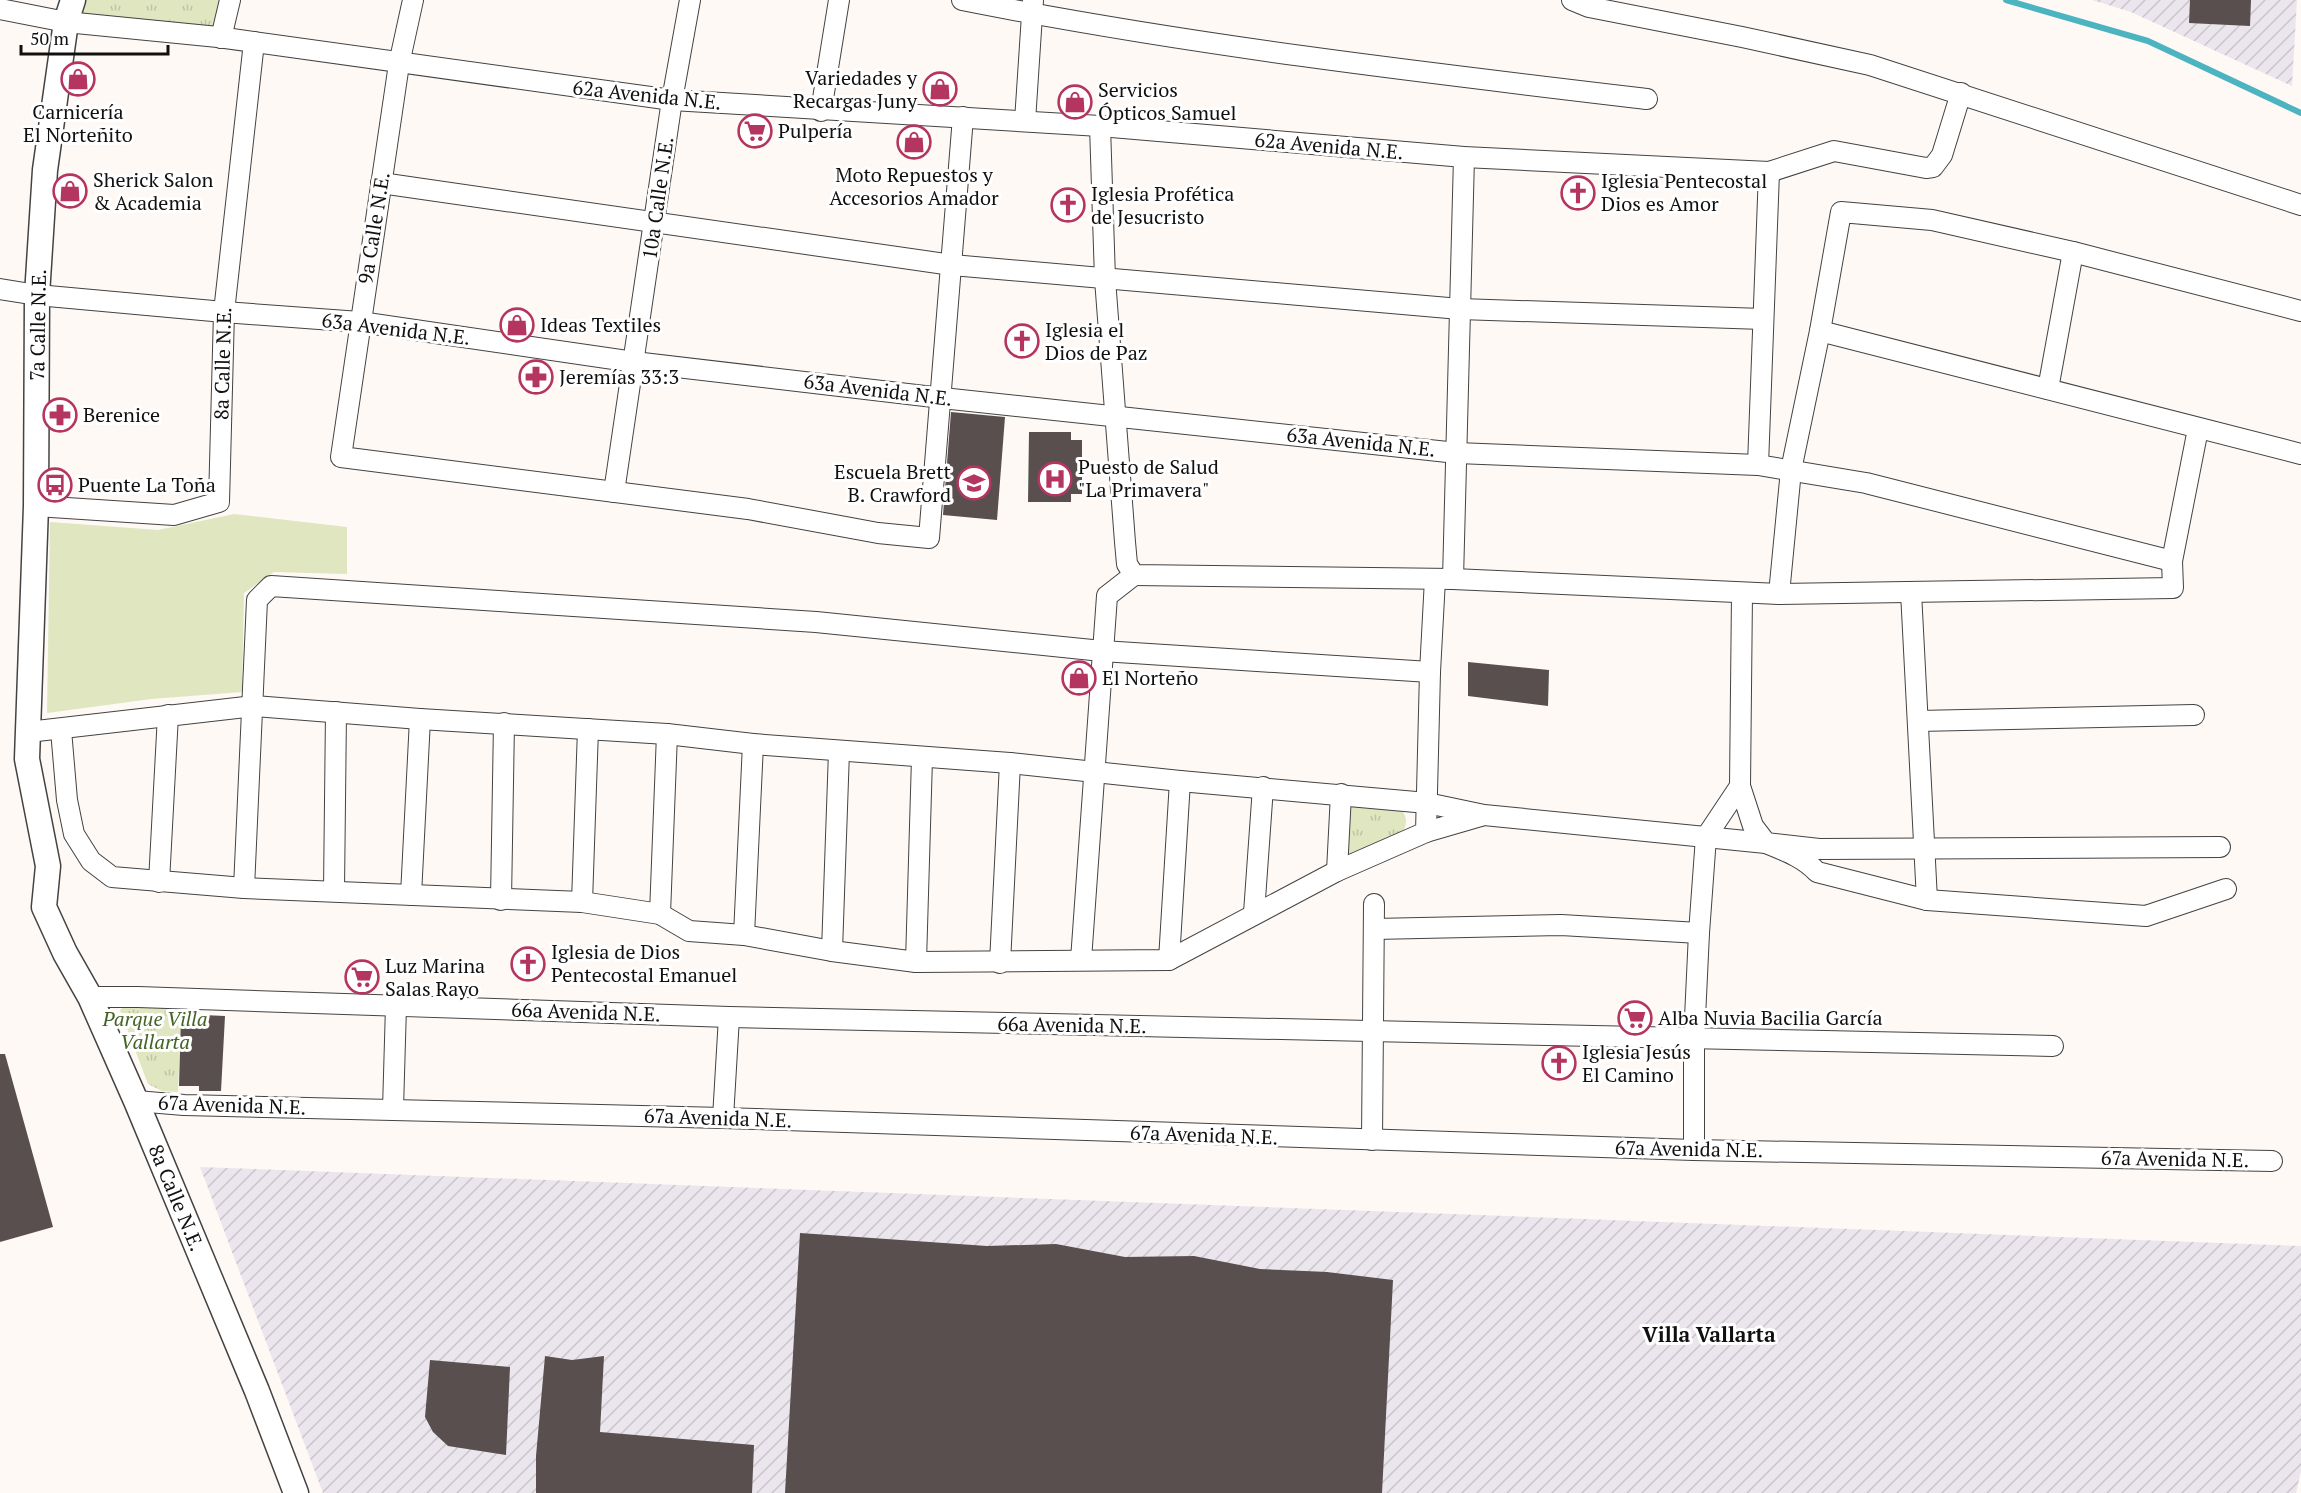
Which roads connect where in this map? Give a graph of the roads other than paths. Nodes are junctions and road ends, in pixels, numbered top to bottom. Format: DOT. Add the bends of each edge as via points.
graph roads {
  1 [pos="230,0"];
  2 [pos="413,0"];
  3 [pos="690,0"];
  4 [pos="839,0"];
  5 [pos="962,0"];
  6 [pos="1572,0"];
  7 [pos="1033,7"];
  8 [pos="0,9"];
  9 [pos="70,11"];
  10 [pos="221,38"];
  11 [pos="254,42"];
  12 [pos="399,64"];
  13 [pos="1961,93"];
  14 [pos="1647,99"];
  15 [pos="672,100"];
  16 [pos="821,111"];
  17 [pos="963,117"];
  18 [pos="1024,121"];
  19 [pos="1100,126"];
  20 [pos="1464,157"];
  21 [pos="1769,172"];
  22 [pos="381,183"];
  23 [pos="2301,205"];
  24 [pos="654,222"];
  25 [pos="2073,252"];
  26 [pos="952,265"];
  27 [pos="1105,279"];
  28 [pos="0,289"];
  29 [pos="37,295"];
  30 [pos="1460,309"];
  31 [pos="2301,311"];
  32 [pos="224,312"];
  33 [pos="1763,319"];
  34 [pos="360,322"];
  35 [pos="1820,331"];
  36 [pos="634,362"];
  37 [pos="2049,389"];
  38 [pos="942,398"];
  39 [pos="1116,415"];
  40 [pos="2198,429"];
  41 [pos="1457,453"];
  42 [pos="2301,454"];
  43 [pos="1758,465"];
  44 [pos="1791,471"];
  45 [pos="614,492"];
  46 [pos="36,506"];
  47 [pos="2172,561"];
  48 [pos="1134,576"];
  49 [pos="1444,579"];
  50 [pos="1742,592"];
  51 [pos="1911,592"];
  52 [pos="1779,594"];
  53 [pos="1102,651"];
  54 [pos="1430,672"];
  55 [pos="254,706"];
  56 [pos="336,712"];
  57 [pos="2194,715"];
  58 [pos="168,716"];
  59 [pos="420,719"];
  60 [pos="1918,721"];
  61 [pos="504,723"];
  62 [pos="61,729"];
  63 [pos="588,729"];
  64 [pos="28,732"];
  65 [pos="667,734"];
  66 [pos="753,744"];
  67 [pos="839,751"];
  68 [pos="922,758"];
  69 [pos="1011,763"];
  70 [pos="1095,772"];
  71 [pos="1180,781"];
  72 [pos="1740,786"];
  73 [pos="1263,787"];
  74 [pos="1341,794"];
  75 [pos="1427,803"];
  76 [pos="1484,815"];
  77 [pos="1426,832"];
  78 [pos="1766,843"];
  79 [pos="2220,848"];
  80 [pos="1924,849"];
  81 [pos="1705,850"];
  82 [pos="1337,871"];
  83 [pos="159,882"];
  84 [pos="244,888"];
  85 [pos="2226,889"];
  86 [pos="334,890"];
  87 [pos="411,895"];
  88 [pos="501,900"];
  89 [pos="1927,900"];
  90 [pos="582,902"];
  91 [pos="1374,904"];
  92 [pos="44,907"];
  93 [pos="1254,913"];
  94 [pos="660,914"];
  95 [pos="1374,929"];
  96 [pos="1699,933"];
  97 [pos="744,935"];
  98 [pos="832,951"];
  99 [pos="1081,960"];
  100 [pos="1169,960"];
  101 [pos="916,962"];
  102 [pos="1000,963"];
  103 [pos="90,997"];
  104 [pos="396,1006"];
  105 [pos="729,1017"];
  106 [pos="1373,1033"];
  107 [pos="1694,1039"];
  108 [pos="2053,1046"];
  109 [pos="136,1101"];
  110 [pos="393,1109"];
  111 [pos="723,1118"];
  112 [pos="1372,1140"];
  113 [pos="1694,1150"];
  114 [pos="2271,1161"];
  115 [pos="296,1493"];
  1 -- 10 [label="street"];
  2 -- 12 [label="street, 9a Calle N.E."];
  3 -- 15 [label="street, 10a Calle N.E."];
  4 -- 16 [label="street"];
  5 -- 7 [label="street"];
  6 -- 13 [label="street" via="1589,7 1870,65"];
  7 -- 14 [label="street" via="1162,37"];
  7 -- 18 [label="street"];
  8 -- 9 [label="street, 62a Avenida N.E."];
  9 -- 10 [label="street, 62a Avenida N.E."];
  9 -- 29 [label="street, 7a Calle N.E." via="45,170"];
  10 -- 11 [label="street, 62a Avenida N.E."];
  11 -- 12 [label="street, 62a Avenida N.E."];
  11 -- 32 [label="street, 8a Calle N.E."];
  12 -- 15 [label="street, 62a Avenida N.E."];
  12 -- 22 [label="street, 9a Calle N.E."];
  13 -- 21 [label="street, 62a Avenida N.E." via="1942,156 1933,166 1926,168 1834,151"];
  13 -- 23 [label="street"];
  15 -- 16 [label="street, 62a Avenida N.E."];
  15 -- 24 [label="street, 10a Calle N.E."];
  16 -- 17 [label="street, 62a Avenida N.E."];
  17 -- 18 [label="street, 62a Avenida N.E."];
  17 -- 26 [label="street"];
  18 -- 19 [label="street, 62a Avenida N.E."];
  19 -- 20 [label="street, 62a Avenida N.E."];
  19 -- 27 [label="street"];
  20 -- 21 [label="street, 62a Avenida N.E."];
  20 -- 30 [label="street"];
  21 -- 33 [label="street"];
  22 -- 24 [label="street"];
  22 -- 34 [label="street, 9a Calle N.E."];
  24 -- 26 [label="street"];
  24 -- 36 [label="street, 10a Calle N.E."];
  25 -- 31 [label="street"];
  25 -- 35 [label="street" via="1932,220 1841,212"];
  25 -- 37 [label="street"];
  26 -- 27 [label="street"];
  26 -- 38 [label="street"];
  27 -- 30 [label="street"];
  27 -- 39 [label="street"];
  28 -- 29 [label="street, 63a Avenida N.E."];
  29 -- 32 [label="street, 63a Avenida N.E."];
  29 -- 46 [label="street, 7a Calle N.E."];
  30 -- 33 [label="street"];
  30 -- 41 [label="street"];
  32 -- 34 [label="street, 63a Avenida N.E."];
  32 -- 46 [label="street, 8a Calle N.E." via="219,502 174,515"];
  33 -- 43 [label="street"];
  34 -- 36 [label="street, 63a Avenida N.E."];
  34 -- 45 [label="street, 9a Calle N.E." via="341,457"];
  35 -- 37 [label="street"];
  35 -- 44 [label="street"];
  36 -- 38 [label="street, 63a Avenida N.E."];
  36 -- 45 [label="street, 10a Calle N.E."];
  37 -- 40 [label="street"];
  38 -- 39 [label="street, 63a Avenida N.E."];
  38 -- 45 [label="street" via="929,538"];
  39 -- 41 [label="street, 63a Avenida N.E."];
  39 -- 48 [label="street" via="1127,564"];
  40 -- 42 [label="street"];
  40 -- 47 [label="street"];
  41 -- 43 [label="street, 63a Avenida N.E."];
  41 -- 49 [label="street"];
  43 -- 44 [label="street, 63a Avenida N.E."];
  44 -- 47 [label="street, 63a Avenida N.E." via="1866,483"];
  44 -- 52 [label="street"];
  46 -- 64 [label="street, 7a Calle N.E."];
  47 -- 51 [label="street" via="2173,588"];
  48 -- 49 [label="street"];
  48 -- 53 [label="street" via="1107,596"];
  49 -- 50 [label="street"];
  49 -- 54 [label="street"];
  50 -- 52 [label="street"];
  50 -- 72 [label="street"];
  51 -- 52 [label="street"];
  51 -- 60 [label="street"];
  53 -- 54 [label="street"];
  53 -- 55 [label="street" via="816,622 271,586 256,600"];
  53 -- 70 [label="street"];
  54 -- 75 [label="street"];
  55 -- 56 [label="street"];
  55 -- 58 [label="street"];
  55 -- 84 [label="street"];
  56 -- 59 [label="street"];
  56 -- 86 [label="street"];
  57 -- 60 [label="street"];
  58 -- 62 [label="street"];
  58 -- 83 [label="street"];
  59 -- 61 [label="street"];
  59 -- 87 [label="street"];
  60 -- 80 [label="street"];
  61 -- 63 [label="street"];
  61 -- 88 [label="street"];
  62 -- 64 [label="street"];
  62 -- 83 [label="street" via="74,834 91,861 112,877"];
  63 -- 65 [label="street"];
  63 -- 90 [label="street"];
  64 -- 92 [label="street, 7a Calle N.E." via="27,759 48,866"];
  65 -- 66 [label="street"];
  65 -- 94 [label="street"];
  66 -- 67 [label="street"];
  66 -- 97 [label="street"];
  67 -- 68 [label="street"];
  67 -- 98 [label="street"];
  68 -- 69 [label="street"];
  68 -- 101 [label="street"];
  69 -- 70 [label="street"];
  69 -- 102 [label="street"];
  70 -- 71 [label="street"];
  70 -- 99 [label="street"];
  71 -- 73 [label="street"];
  71 -- 100 [label="street"];
  72 -- 78 [label="street" via="1753,826"];
  72 -- 81 [label="street"];
  73 -- 74 [label="street"];
  73 -- 93 [label="street"];
  74 -- 75 [label="street"];
  74 -- 82 [label="street"];
  75 -- 76 [label="street"];
  75 -- 77 [label="street"];
  76 -- 77 [label="street"];
  76 -- 81 [label="street"];
  77 -- 82 [label="street"];
  78 -- 80 [label="street" via="1819,849"];
  78 -- 81 [label="street"];
  78 -- 89 [label="street" via="1796,856 1817,872"];
  79 -- 80 [label="street"];
  80 -- 89 [label="street"];
  81 -- 96 [label="street"];
  82 -- 93 [label="street"];
  83 -- 84 [label="street"];
  84 -- 86 [label="street"];
  85 -- 89 [label="street" via="2146,916"];
  86 -- 87 [label="street"];
  87 -- 88 [label="street"];
  88 -- 90 [label="street"];
  90 -- 94 [label="street"];
  91 -- 95 [label="street"];
  92 -- 103 [label="street, 8a Calle N.E."];
  93 -- 100 [label="street"];
  94 -- 97 [label="street" via="689,932"];
  95 -- 96 [label="street" via="1561,925"];
  95 -- 106 [label="street"];
  96 -- 107 [label="street"];
  97 -- 98 [label="street"];
  98 -- 101 [label="street"];
  99 -- 100 [label="street"];
  99 -- 102 [label="street"];
  101 -- 102 [label="street"];
  103 -- 104 [label="street, 66a Avenida N.E."];
  103 -- 109 [label="street, 8a Calle N.E."];
  104 -- 105 [label="street, 66a Avenida N.E."];
  104 -- 110 [label="street"];
  105 -- 106 [label="street, 66a Avenida N.E."];
  105 -- 111 [label="street"];
  106 -- 107 [label="street, 66a Avenida N.E."];
  106 -- 112 [label="street"];
  107 -- 108 [label="street, 66a Avenida N.E."];
  107 -- 113 [label="street"];
  109 -- 110 [label="street, 67a Avenida N.E."];
  109 -- 115 [label="street, 8a Calle N.E."];
  110 -- 111 [label="street, 67a Avenida N.E."];
  111 -- 112 [label="street, 67a Avenida N.E."];
  112 -- 113 [label="street, 67a Avenida N.E."];
  113 -- 114 [label="street, 67a Avenida N.E."];
}
